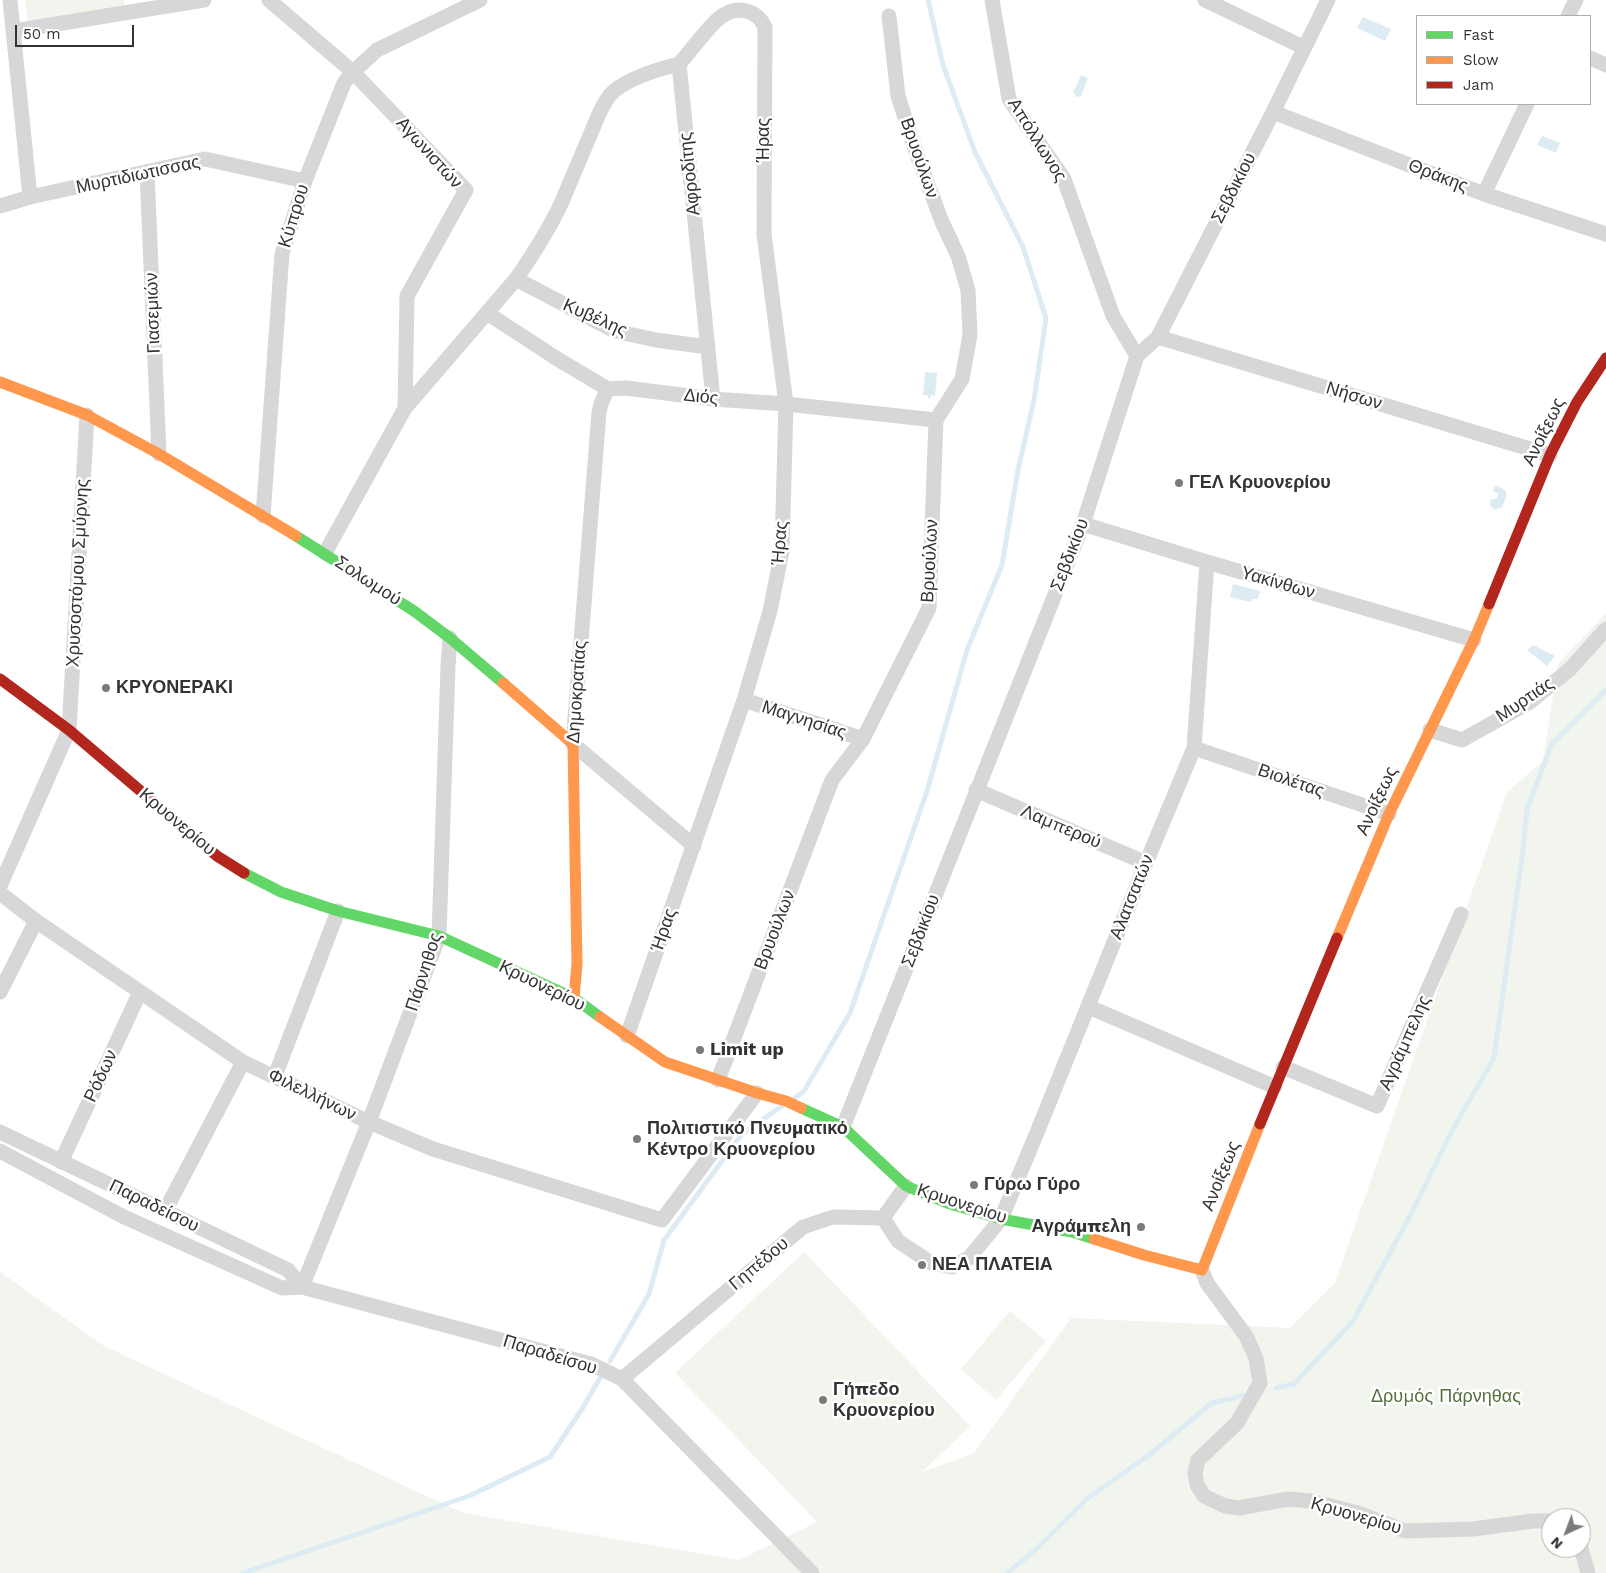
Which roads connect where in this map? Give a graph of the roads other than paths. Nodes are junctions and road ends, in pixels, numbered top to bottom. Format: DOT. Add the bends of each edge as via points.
graph roads {
  1 [pos="10,0"];
  2 [pos="204,0"];
  3 [pos="269,0"];
  4 [pos="480,0"];
  5 [pos="992,0"];
  6 [pos="1206,0"];
  7 [pos="1328,0"];
  8 [pos="1576,0"];
  9 [pos="0,3"];
  10 [pos="1568,15"];
  11 [pos="889,16"];
  12 [pos="13,31"];
  13 [pos="1303,47"];
  14 [pos="1591,58"];
  15 [pos="679,64"];
  16 [pos="1606,65"];
  17 [pos="353,72"];
  18 [pos="1527,105"];
  19 [pos="1273,112"];
  20 [pos="147,172"];
  21 [pos="305,180"];
  22 [pos="1484,194"];
  23 [pos="30,197"];
  24 [pos="0,206"];
  25 [pos="1606,234"];
  26 [pos="516,280"];
  27 [pos="488,313"];
  28 [pos="1158,337"];
  29 [pos="708,347"];
  30 [pos="1137,356"];
  31 [pos="1606,358"];
  32 [pos="0,382"];
  33 [pos="608,390"];
  34 [pos="713,399"];
  35 [pos="786,404"];
  36 [pos="404,408"];
  37 [pos="87,415"];
  38 [pos="936,420"];
  39 [pos="159,454"];
  40 [pos="1550,455"];
  41 [pos="263,516"];
  42 [pos="1083,524"];
  43 [pos="325,553"];
  44 [pos="1207,562"];
  45 [pos="1606,629"];
  46 [pos="450,638"];
  47 [pos="1474,640"];
  48 [pos="0,679"];
  49 [pos="744,700"];
  50 [pos="69,730"];
  51 [pos="1430,730"];
  52 [pos="863,739"];
  53 [pos="573,744"];
  54 [pos="1194,748"];
  55 [pos="976,790"];
  56 [pos="1388,814"];
  57 [pos="694,846"];
  58 [pos="1146,863"];
  59 [pos="0,886"];
  60 [pos="0,893"];
  61 [pos="338,910"];
  62 [pos="1461,914"];
  63 [pos="36,921"];
  64 [pos="439,936"];
  65 [pos="0,992"];
  66 [pos="140,992"];
  67 [pos="574,998"];
  68 [pos="1089,1007"];
  69 [pos="627,1036"];
  70 [pos="243,1062"];
  71 [pos="1283,1067"];
  72 [pos="275,1076"];
  73 [pos="718,1080"];
  74 [pos="1275,1087"];
  75 [pos="757,1093"];
  76 [pos="369,1122"];
  77 [pos="843,1127"];
  78 [pos="0,1132"];
  79 [pos="0,1151"];
  80 [pos="61,1162"];
  81 [pos="906,1186"];
  82 [pos="165,1211"];
  83 [pos="883,1218"];
  84 [pos="1001,1218"];
  85 [pos="1202,1270"];
  86 [pos="302,1286"];
  87 [pos="622,1379"];
  88 [pos="1541,1521"];
  89 [pos="1584,1558"];
  90 [pos="812,1573"];
  91 [pos="1588,1573"];
  1 -- 9 [label="street"];
  1 -- 12 [label="street"];
  2 -- 12 [label="street"];
  3 -- 17 [label="street, Αγωνιστών"];
  4 -- 17 [label="street, Κύπρου" via="377,50"];
  5 -- 30 [label="street, Απόλλωνος" via="1009,99 1064,179 1113,316"];
  6 -- 13 [label="street"];
  7 -- 13 [label="street, Σεβδικίου"];
  8 -- 10 [label="street"];
  11 -- 38 [label="street, Βρυούλων" via="898,96 968,290 970,334 962,379"];
  12 -- 23 [label="street"];
  13 -- 19 [label="street, Σεβδικίου"];
  14 -- 16 [label="street"];
  15 -- 26 [label="street" via="621,86 611,95 563,199"];
  15 -- 29 [label="street, Αφροδίτης"];
  15 -- 35 [label="street, Ήρας" via="718,19 735,10 757,15 764,27 764,234"];
  17 -- 21 [label="street, Κύπρου" via="344,83"];
  17 -- 36 [label="street, Αγωνιστών" via="466,190 407,296"];
  18 -- 22 [label="street"];
  19 -- 22 [label="street, Θράκης"];
  19 -- 28 [label="street, Σεβδικίου"];
  20 -- 21 [label="street, Μυρτιδιωτισσας" via="205,159"];
  20 -- 23 [label="street, Μυρτιδιωτισσας"];
  20 -- 39 [label="street, Γιασεμιών"];
  21 -- 41 [label="street, Κύπρου" via="282,254"];
  22 -- 25 [label="street, Θράκης"];
  23 -- 24 [label="street, Μυρτιδιωτισσας"];
  26 -- 27 [label="street"];
  26 -- 29 [label="street, Κυβέλης" via="615,331"];
  27 -- 33 [label="street"];
  27 -- 36 [label="street"];
  28 -- 30 [label="street, Σεβδικίου"];
  28 -- 40 [label="street, Νήσων"];
  29 -- 34 [label="street, Αφροδίτης"];
  30 -- 42 [label="street, Σεβδικίου"];
  31 -- 40 [label="main road, Ανοίξεως" via="1577,402"];
  32 -- 37 [label="main road, Σολωμού"];
  33 -- 34 [label="street, Διός" via="626,388"];
  33 -- 53 [label="street, Δημοκρατίας" via="599,412"];
  34 -- 35 [label="street, Διός"];
  35 -- 38 [label="street, Διός"];
  35 -- 49 [label="street, Ήρας" via="782,551 770,611"];
  36 -- 43 [label="street"];
  37 -- 39 [label="main road, Σολωμού"];
  37 -- 50 [label="street, Χρυσοστόμου Σμύρνης"];
  38 -- 52 [label="street, Βρυούλων" via="929,608"];
  39 -- 41 [label="main road, Σολωμού"];
  40 -- 47 [label="main road, Ανοίξεως"];
  41 -- 43 [label="main road, Σολωμού"];
  42 -- 44 [label="street, Υακίνθων"];
  42 -- 55 [label="street, Σεβδικίου"];
  43 -- 46 [label="main road, Σολωμού"];
  44 -- 47 [label="street, Υακίνθων"];
  44 -- 54 [label="street, Αλατσατών"];
  45 -- 51 [label="street, Μυρτιάς" via="1570,669 1530,702 1462,740"];
  46 -- 53 [label="main road, Σολωμού"];
  46 -- 64 [label="street, Πάρνηθος"];
  47 -- 51 [label="main road, Ανοίξεως"];
  48 -- 50 [label="main road, Κρυονερίου"];
  49 -- 52 [label="street, Μαγνησίας"];
  49 -- 57 [label="street, Ήρας"];
  50 -- 59 [label="street"];
  50 -- 61 [label="main road, Κρυονερίου" via="218,856 244,874 281,892"];
  51 -- 56 [label="main road, Ανοίξεως"];
  52 -- 73 [label="street, Βρυούλων" via="832,780"];
  53 -- 57 [label="street, Σολωμού"];
  53 -- 67 [label="main road, Δημοκρατίας" via="577,964"];
  54 -- 56 [label="street, Βιολέτας"];
  54 -- 58 [label="street, Αλατσατών"];
  55 -- 58 [label="street, Λαμπερού"];
  55 -- 77 [label="street, Σεβδικίου"];
  56 -- 71 [label="main road, Ανοίξεως"];
  57 -- 69 [label="street, Ήρας"];
  58 -- 68 [label="street, Αλατσατών"];
  60 -- 63 [label="street, Φιλελλήνων"];
  61 -- 64 [label="main road, Κρυονερίου"];
  61 -- 72 [label="street"];
  62 -- 71 [label="street, Αγράμπελης" via="1377,1106"];
  63 -- 65 [label="street"];
  63 -- 66 [label="street, Φιλελλήνων"];
  64 -- 67 [label="main road, Κρυονερίου"];
  64 -- 76 [label="street, Πάρνηθος"];
  66 -- 70 [label="street, Φιλελλήνων"];
  66 -- 80 [label="street, Ρόδων"];
  67 -- 69 [label="main road, Κρυονερίου"];
  68 -- 74 [label="street"];
  68 -- 84 [label="street, Αλατσατών"];
  69 -- 73 [label="main road, Κρυονερίου" via="665,1062"];
  70 -- 72 [label="street, Φιλελλήνων"];
  70 -- 82 [label="street"];
  71 -- 74 [label="main road, Ανοίξεως"];
  72 -- 76 [label="street, Φιλελλήνων"];
  73 -- 75 [label="main road, Κρυονερίου"];
  74 -- 85 [label="main road, Ανοίξεως"];
  75 -- 76 [label="street, Φιλελλήνων" via="662,1220 433,1149"];
  75 -- 77 [label="main road, Κρυονερίου" via="786,1101"];
  76 -- 86 [label="street, Πάρνηθος"];
  77 -- 81 [label="main road, Κρυονερίου"];
  78 -- 80 [label="street, Παραδείσου"];
  79 -- 86 [label="street, Παραδείσου" via="122,1216 282,1288"];
  80 -- 82 [label="street, Παραδείσου"];
  81 -- 83 [label="street"];
  81 -- 84 [label="main road, Κρυονερίου" via="947,1203"];
  82 -- 86 [label="street, Παραδείσου" via="288,1270"];
  83 -- 84 [label="street, Αλατσατών" via="898,1241 930,1263 952,1267 969,1258"];
  83 -- 87 [label="street, Γηπέδου" via="833,1217 803,1227"];
  84 -- 85 [label="main road, Κρυονερίου" via="1072,1232"];
  85 -- 88 [label="street, Κρυονερίου" via="1207,1283 1246,1336 1256,1358 1260,1383 1237,1423 1198,1460 1197,1485 1204,1496 1225,1506 1239,1508 1288,1499 1311,1501 1358,1513 1405,1532"];
  86 -- 87 [label="street, Παραδείσου" via="591,1364"];
  87 -- 90 [label="street, Παραδείσου"];
  89 -- 91 [label="street"];
}
